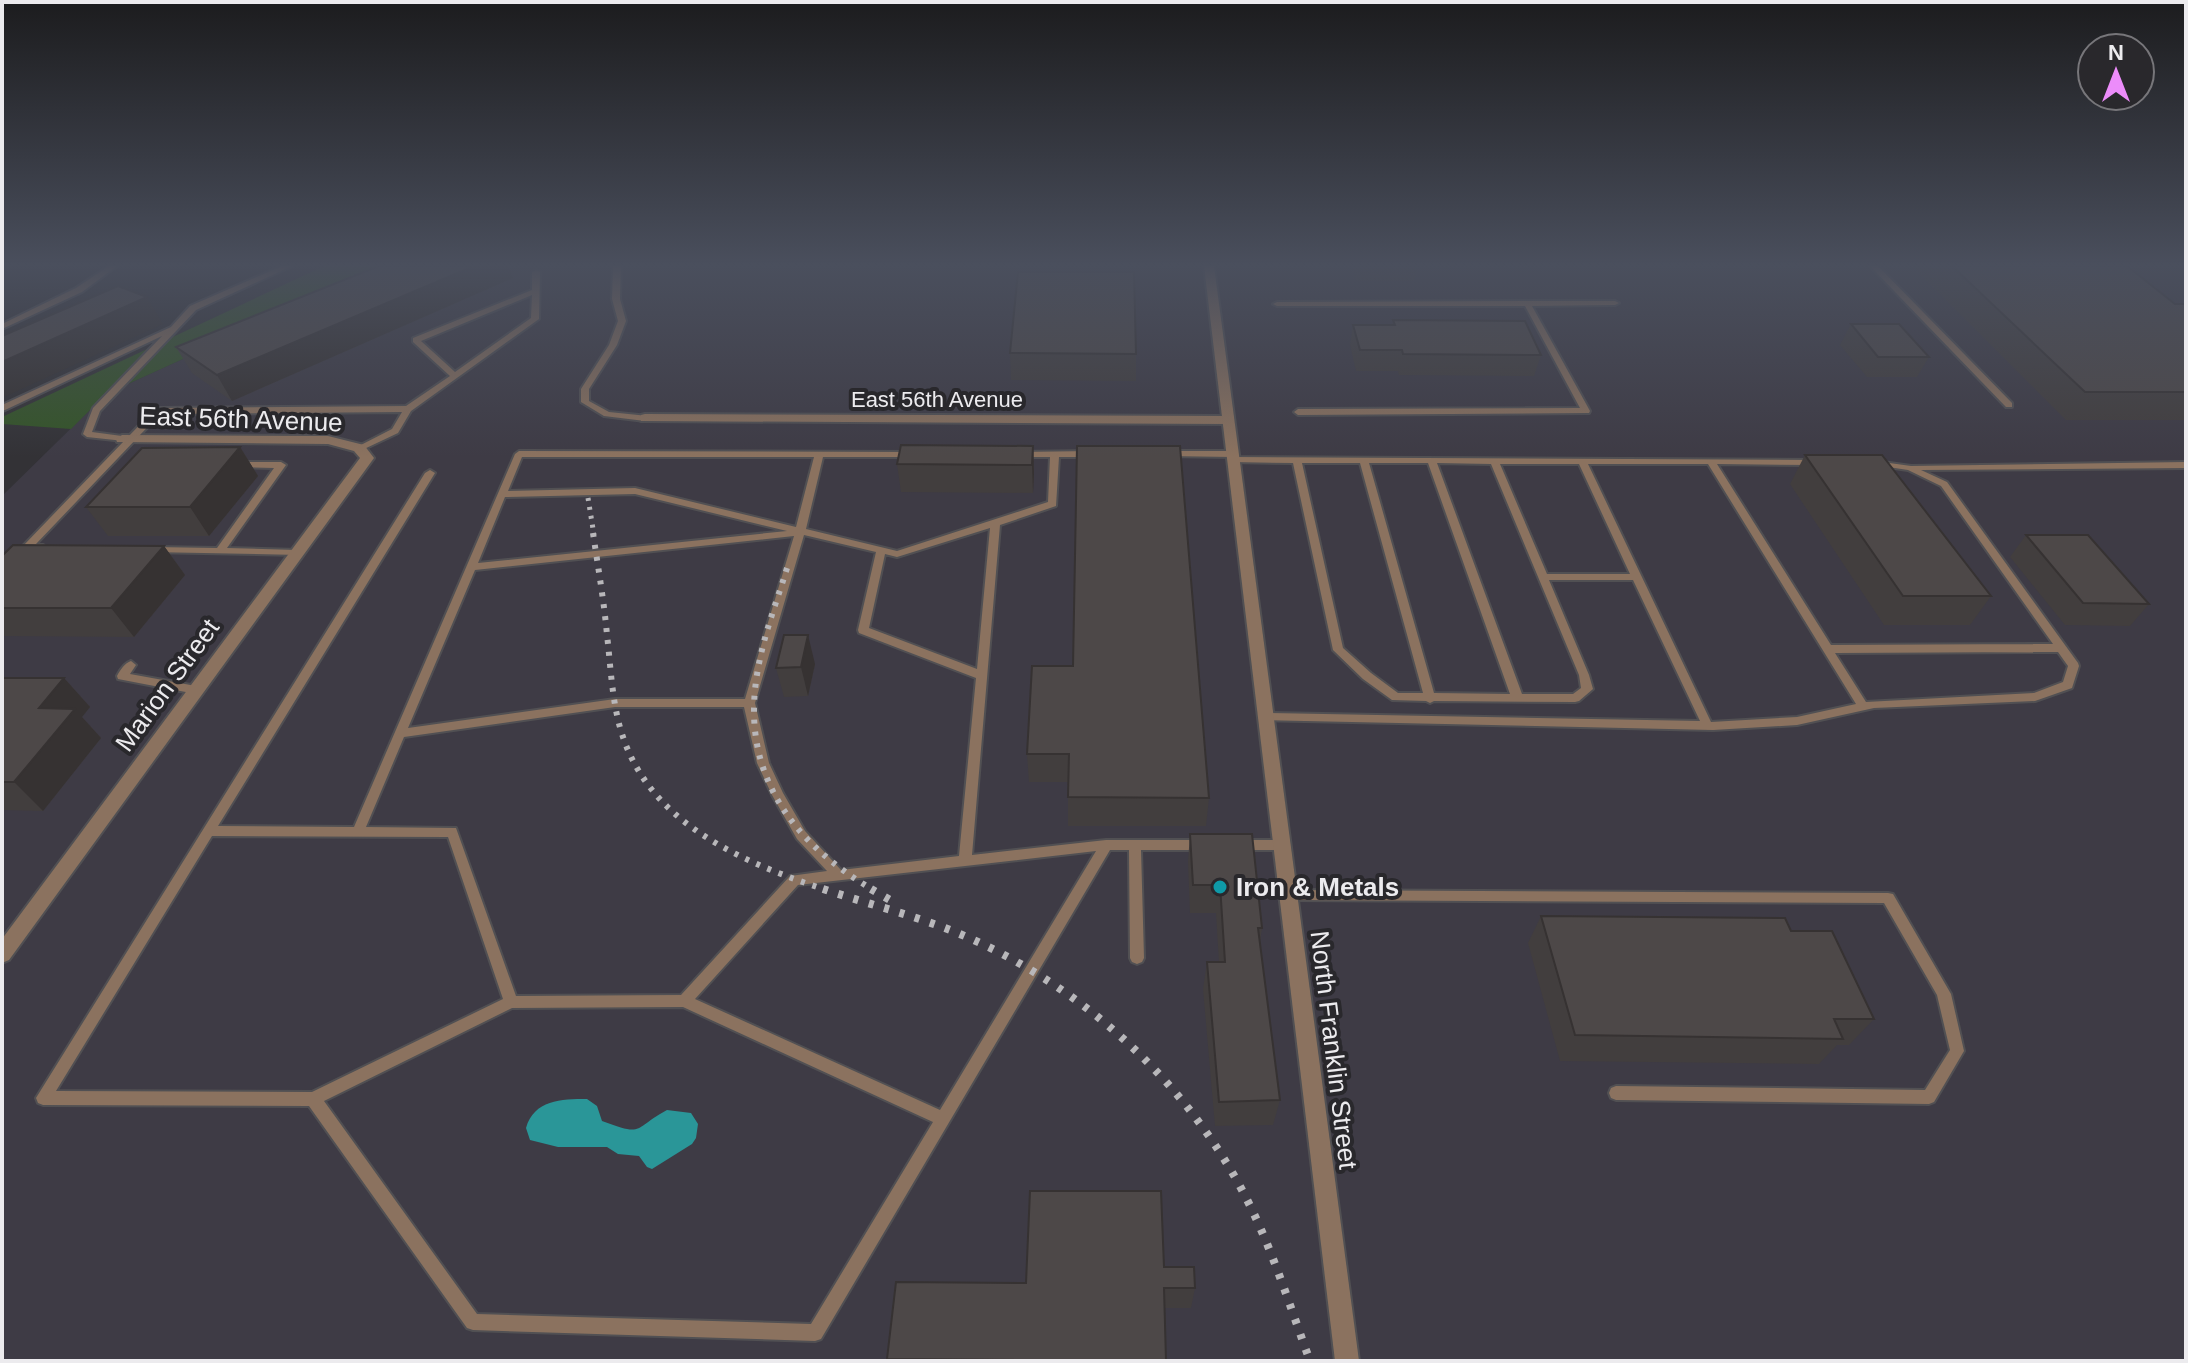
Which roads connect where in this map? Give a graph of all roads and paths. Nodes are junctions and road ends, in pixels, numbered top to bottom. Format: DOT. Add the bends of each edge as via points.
graph roads {
  1 [pos="171,330"];
  2 [pos="175,330"];
  3 [pos="441,330"];
  4 [pos="520,330"];
  5 [pos="619,330"];
  6 [pos="1217,330"];
  7 [pos="1542,330"];
  8 [pos="1936,330"];
  9 [pos="455,376"];
  10 [pos="2009,405"];
  11 [pos="2,408"];
  12 [pos="408,409"];
  13 [pos="1298,412"];
  14 [pos="645,418"];
  15 [pos="1228,420"];
  16 [pos="127,439"];
  17 [pos="359,448"];
  18 [pos="819,454"];
  19 [pos="929,454"];
  20 [pos="1007,454"];
  21 [pos="1055,454"];
  22 [pos="1099,454"];
  23 [pos="1159,454"];
  24 [pos="1233,457"];
  25 [pos="1297,460"];
  26 [pos="1364,460"];
  27 [pos="1432,461"];
  28 [pos="1494,461"];
  29 [pos="1582,461"];
  30 [pos="1711,462"];
  31 [pos="1821,462"];
  32 [pos="1868,462"];
  33 [pos="234,465"];
  34 [pos="2186,465"];
  35 [pos="107,466"];
  36 [pos="123,466"];
  37 [pos="1910,468"];
  38 [pos="430,473"];
  39 [pos="502,494"];
  40 [pos="995,523"];
  41 [pos="800,532"];
  42 [pos="57,547"];
  43 [pos="146,550"];
  44 [pos="220,551"];
  45 [pos="881,551"];
  46 [pos="297,553"];
  47 [pos="471,567"];
  48 [pos="1543,577"];
  49 [pos="1637,577"];
  50 [pos="2061,648"];
  51 [pos="1827,649"];
  52 [pos="131,665"];
  53 [pos="980,675"];
  54 [pos="196,690"];
  55 [pos="1430,699"];
  56 [pos="1518,699"];
  57 [pos="749,703"];
  58 [pos="1863,706"];
  59 [pos="1266,717"];
  60 [pos="1707,725"];
  61 [pos="400,733"];
  62 [pos="208,831"];
  63 [pos="358,832"];
  64 [pos="1106,845"];
  65 [pos="1135,845"];
  66 [pos="1282,845"];
  67 [pos="965,860"];
  68 [pos="838,875"];
  69 [pos="1289,895"];
  70 [pos="2,954"];
  71 [pos="1137,958"];
  72 [pos="684,1001"];
  73 [pos="511,1002"];
  74 [pos="1616,1093"];
  75 [pos="313,1099"];
  76 [pos="943,1119"];
  77 [pos="1347,1361"];
  1 -- 11 [label="lane"];
  2 -- 16 [label="lane" via="96,410 87,434"];
  3 -- 9 [label="lane" via="416,340"];
  4 -- 9 [label="lane"];
  5 -- 14 [label="lane" via="585,389 585,402 607,414"];
  6 -- 15 [label="street, North Franklin Street"];
  7 -- 13 [label="lane" via="1586,411"];
  8 -- 10 [label="lane"];
  9 -- 12 [label="lane"];
  12 -- 16 [label="lane" via="158,411"];
  12 -- 17 [label="lane" via="395,431"];
  14 -- 15 [label="street, East 56th Avenue"];
  15 -- 24 [label="street, North Franklin Street"];
  16 -- 17 [label="street, East 56th Avenue" via="328,440"];
  16 -- 35 [label="lane"];
  17 -- 46 [label="street, Marion Street" via="367,458"];
  18 -- 19 [label="lane"];
  18 -- 39 [label="lane" via="519,454"];
  18 -- 41 [label="lane"];
  20 -- 21 [label="lane"];
  21 -- 22 [label="lane"];
  21 -- 40 [label="lane" via="1053,504"];
  23 -- 24 [label="lane"];
  24 -- 25 [label="lane"];
  24 -- 59 [label="street, North Franklin Street"];
  25 -- 26 [label="lane"];
  25 -- 55 [label="lane" via="1338,650 1396,697"];
  26 -- 27 [label="lane"];
  26 -- 55 [label="lane"];
  27 -- 28 [label="lane"];
  27 -- 56 [label="lane"];
  28 -- 29 [label="lane"];
  28 -- 48 [label="lane"];
  29 -- 30 [label="lane"];
  29 -- 49 [label="lane"];
  30 -- 31 [label="lane"];
  30 -- 51 [label="lane"];
  32 -- 37 [label="lane"];
  33 -- 44 [label="lane" via="281,465"];
  34 -- 37 [label="lane"];
  35 -- 36 [label="lane"];
  35 -- 42 [label="lane" via="27,547"];
  37 -- 50 [label="lane" via="1944,484"];
  38 -- 62 [label="lane"];
  39 -- 41 [label="lane" via="635,491"];
  39 -- 47 [label="lane"];
  40 -- 45 [label="lane" via="897,554"];
  40 -- 53 [label="lane"];
  41 -- 45 [label="lane"];
  41 -- 47 [label="lane"];
  41 -- 57 [label="lane"];
  43 -- 44 [label="lane"];
  44 -- 46 [label="lane"];
  45 -- 53 [label="lane" via="863,630"];
  46 -- 54 [label="street, Marion Street"];
  47 -- 61 [label="lane"];
  48 -- 49 [label="lane"];
  48 -- 56 [label="lane" via="1587,689 1575,698"];
  49 -- 60 [label="lane"];
  50 -- 51 [label="lane"];
  50 -- 58 [label="lane" via="2074,666 2068,685 2035,697"];
  51 -- 58 [label="lane"];
  52 -- 54 [label="lane" via="122,676"];
  53 -- 67 [label="lane"];
  54 -- 70 [label="street, Marion Street"];
  55 -- 56 [label="lane"];
  57 -- 61 [label="lane" via="615,703"];
  57 -- 68 [label="lane" via="763,763 778,795 801,835"];
  58 -- 60 [label="lane" via="1797,721"];
  59 -- 60 [label="lane"];
  59 -- 66 [label="street, North Franklin Street"];
  61 -- 63 [label="lane"];
  62 -- 63 [label="lane"];
  62 -- 75 [label="lane" via="43,1098"];
  63 -- 73 [label="lane" via="452,832"];
  64 -- 65 [label="lane"];
  64 -- 67 [label="lane"];
  64 -- 76 [label="lane"];
  65 -- 66 [label="lane"];
  65 -- 71 [label="lane"];
  66 -- 69 [label="street, North Franklin Street"];
  67 -- 68 [label="lane"];
  68 -- 72 [label="lane" via="795,880"];
  69 -- 74 [label="lane" via="1888,898 1944,994 1957,1051 1929,1097"];
  69 -- 77 [label="street, North Franklin Street"];
  72 -- 73 [label="lane"];
  72 -- 76 [label="lane"];
  73 -- 75 [label="lane"];
  75 -- 76 [label="lane" via="473,1322 815,1333"];
}
